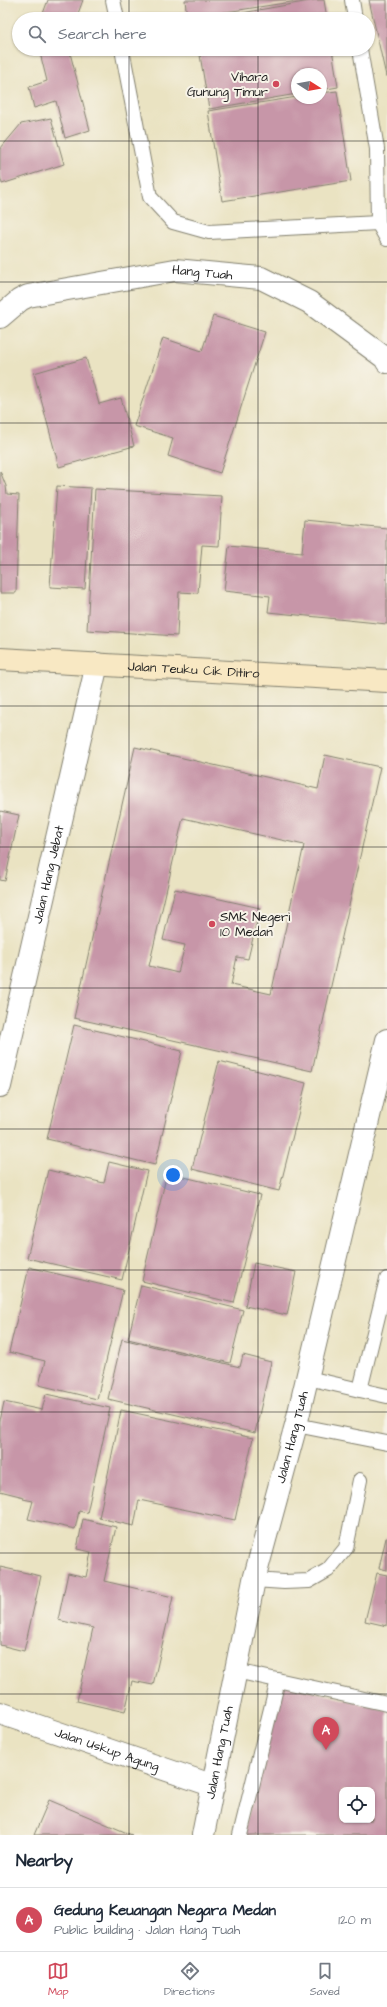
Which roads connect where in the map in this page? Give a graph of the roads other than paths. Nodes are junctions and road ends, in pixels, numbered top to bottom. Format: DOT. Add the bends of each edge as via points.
graph roads {
  1 [pos="113,0"];
  2 [pos="352,0"];
  3 [pos="116,12"];
  4 [pos="354,12"];
  5 [pos="123,56"];
  6 [pos="361,56"];
  7 [pos="378,223"];
  8 [pos="387,239"];
  9 [pos="0,317"];
  10 [pos="386,359"];
  11 [pos="0,659"];
  12 [pos="97,664"];
  13 [pos="387,681"];
  14 [pos="387,1040"];
  15 [pos="0,1086"];
  16 [pos="387,1279"];
  17 [pos="384,1299"];
  18 [pos="308,1378"];
  19 [pos="360,1390"];
  20 [pos="387,1396"];
  21 [pos="296,1425"];
  22 [pos="387,1443"];
  23 [pos="360,1480"];
  24 [pos="254,1580"];
  25 [pos="236,1671"];
  26 [pos="278,1680"];
  27 [pos="387,1704"];
  28 [pos="0,1713"];
  29 [pos="214,1786"];
  30 [pos="203,1835"];
  31 [pos="240,1835"];
  1 -- 3 [label="lane"];
  2 -- 4 [label="lane"];
  5 -- 7 [label="lane" via="150,197 173,222 209,232"];
  6 -- 7 [label="lane" via="377,149"];
  7 -- 8 [label="lane"];
  9 -- 10 [label="street, Hang Tuah" via="28,296 175,270 261,278 309,302"];
  11 -- 12 [label="street, Jalan Teuku Cik Ditiro"];
  12 -- 13 [label="street, Jalan Teuku Cik Ditiro"];
  12 -- 15 [label="street, Jalan Hang Jebat"];
  14 -- 18 [label="street, Jalan Hang Tuah"];
  16 -- 17 [label="lane"];
  17 -- 19 [label="lane"];
  18 -- 19 [label="lane"];
  18 -- 21 [label="street, Jalan Hang Tuah"];
  19 -- 20 [label="lane"];
  21 -- 22 [label="lane"];
  21 -- 24 [label="street, Jalan Hang Tuah"];
  23 -- 24 [label="lane" via="346,1548 328,1570 309,1581"];
  24 -- 25 [label="street, Jalan Hang Tuah"];
  25 -- 26 [label="lane"];
  25 -- 29 [label="street, Jalan Hang Tuah"];
  26 -- 27 [label="lane"];
  26 -- 31 [label="lane"];
  28 -- 29 [label="street, Jalan Uskup Agung"];
  29 -- 30 [label="street, Jalan Hang Tuah"];
}
